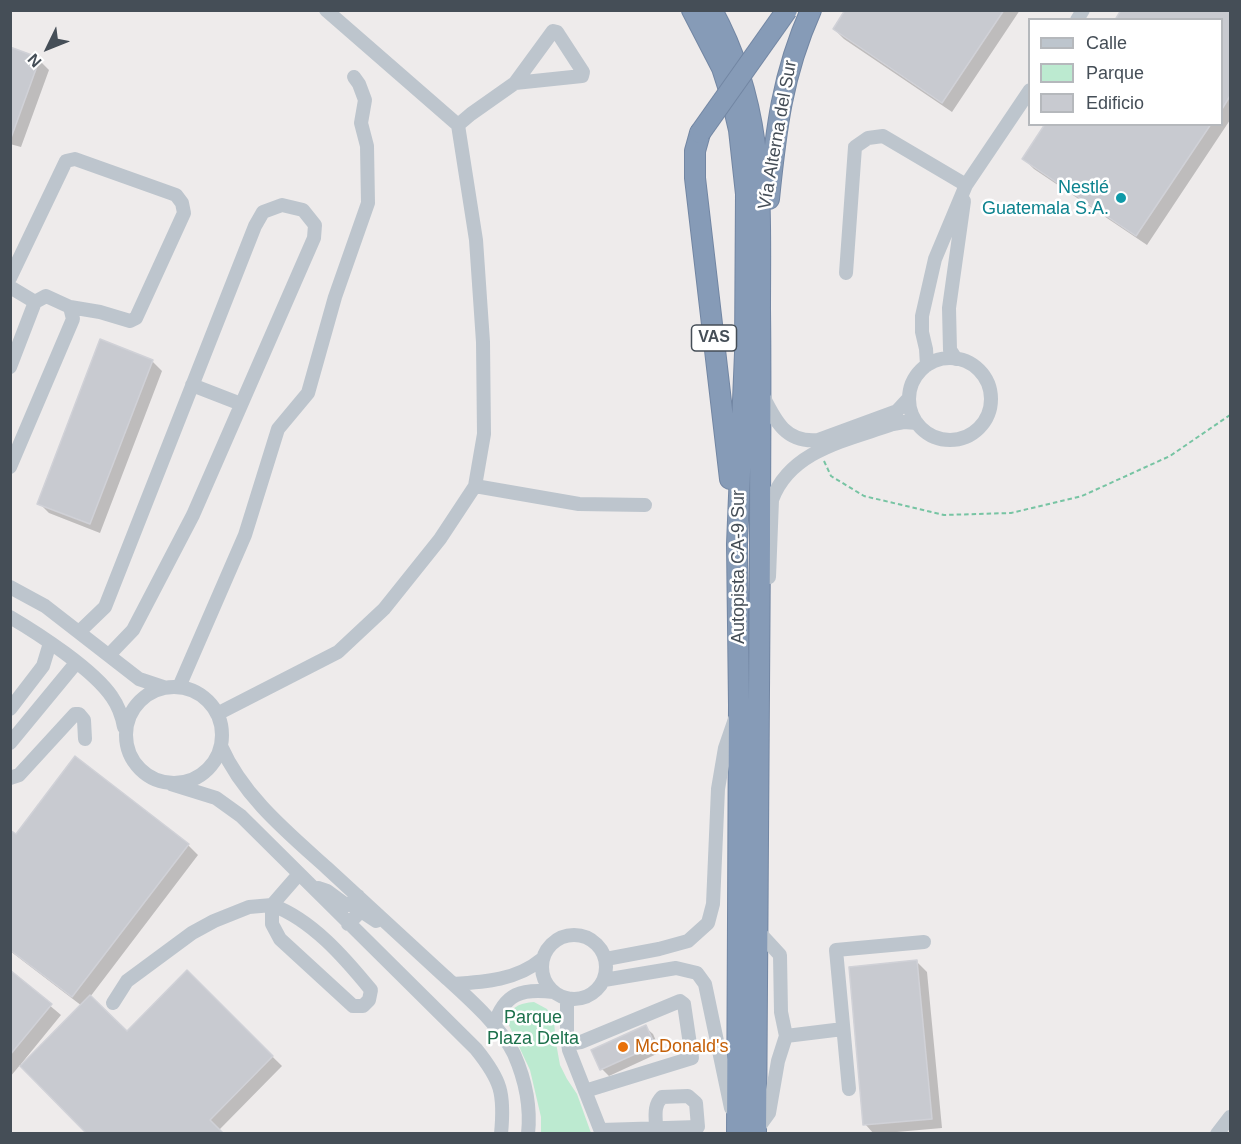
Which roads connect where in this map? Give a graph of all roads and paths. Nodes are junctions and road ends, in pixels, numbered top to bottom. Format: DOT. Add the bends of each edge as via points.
graph roads {
  1 [pos="326,10"];
  2 [pos="692,10"];
  3 [pos="712,10"];
  4 [pos="787,10"];
  5 [pos="811,10"];
  6 [pos="354,77"];
  7 [pos="516,83"];
  8 [pos="1028,91"];
  9 [pos="458,125"];
  10 [pos="966,184"];
  11 [pos="760,227"];
  12 [pos="846,273"];
  13 [pos="10,278"];
  14 [pos="10,287"];
  15 [pos="34,302"];
  16 [pos="70,307"];
  17 [pos="956,358"];
  18 [pos="927,365"];
  19 [pos="10,366"];
  20 [pos="192,385"];
  21 [pos="761,391"];
  22 [pos="909,399"];
  23 [pos="241,404"];
  24 [pos="1230,415"];
  25 [pos="917,423"];
  26 [pos="16,437"];
  27 [pos="820,450"];
  28 [pos="10,467"];
  29 [pos="475,486"];
  30 [pos="645,505"];
  31 [pos="737,544"];
  32 [pos="10,587"];
  33 [pos="10,617"];
  34 [pos="79,632"];
  35 [pos="50,643"];
  36 [pos="109,655"];
  37 [pos="76,663"];
  38 [pos="163,687"];
  39 [pos="179,687"];
  40 [pos="759,690"];
  41 [pos="739,705"];
  42 [pos="10,709"];
  43 [pos="217,714"];
  44 [pos="125,730"];
  45 [pos="85,740"];
  46 [pos="10,743"];
  47 [pos="221,746"];
  48 [pos="10,778"];
  49 [pos="171,784"];
  50 [pos="299,874"];
  51 [pos="313,887"];
  52 [pos="358,896"];
  53 [pos="272,905"];
  54 [pos="348,924"];
  55 [pos="758,930"];
  56 [pos="403,938"];
  57 [pos="924,942"];
  58 [pos="542,959"];
  59 [pos="606,959"];
  60 [pos="604,980"];
  61 [pos="453,984"];
  62 [pos="560,995"];
  63 [pos="113,1003"];
  64 [pos="494,1026"];
  65 [pos="843,1029"];
  66 [pos="786,1036"];
  67 [pos="568,1044"];
  68 [pos="849,1089"];
  69 [pos="585,1091"];
  70 [pos="1230,1117"];
  71 [pos="656,1128"];
  72 [pos="602,1132"];
  73 [pos="747,1133"];
  74 [pos="501,1134"];
  75 [pos="528,1134"];
  76 [pos="1217,1134"];
  1 -- 9 [label="street"];
  2 -- 31 [label="highway, Autopista CA-9 Sur" via="722,68 743,155 745,353"];
  3 -- 11 [label="highway, Autopista CA-9 Sur" via="731,45 750,105"];
  4 -- 31 [label="highway, Vía Alterna del Sur / VAS, bridge" via="700,133 694,151"];
  5 -- 11 [label="highway, Vía Alterna del Sur" via="784,83 769,203"];
  6 -- 39 [label="street" via="364,100 361,123 367,146 368,203 334,297 308,393 278,429 245,535"];
  7 -- 7 [label="street" via="582,76 583,72 555,31"];
  7 -- 9 [label="street"];
  8 -- 10 [label="street"];
  9 -- 29 [label="street" via="476,240 483,342 484,434"];
  10 -- 12 [label="street" via="883,136 861,142 855,147"];
  10 -- 17 [label="street" via="949,308 950,350"];
  10 -- 18 [label="street" via="935,259 927,291 922,332"];
  11 -- 21 [label="highway, Autopista CA-9 Sur"];
  13 -- 16 [label="street" via="66,161 75,159 176,195 184,213 136,318 130,321"];
  14 -- 15 [label="street"];
  15 -- 16 [label="street" via="46,296"];
  15 -- 19 [label="street"];
  16 -- 26 [label="street" via="73,319"];
  17 -- 18 [label="street"];
  17 -- 25 [label="street" via="980,371 987,382 991,395 985,420 970,434 952,440 939,438"];
  18 -- 22 [label="street" via="917,374"];
  20 -- 23 [label="street"];
  20 -- 23 [label="street" via="263,212 282,205 303,210 315,225 314,238"];
  20 -- 34 [label="street" via="105,607"];
  21 -- 22 [label="street" via="780,424 796,439 806,441 897,411"];
  21 -- 40 [label="highway, Autopista CA-9 Sur"];
  22 -- 25 [label="street"];
  23 -- 36 [label="street" via="194,515 139,620"];
  24 -- 27 [label="path" via="1170,456 1092,492 1011,513 944,515 864,496 831,476"];
  25 -- 27 [label="street" via="893,424"];
  26 -- 28 [label="street"];
  27 -- 40 [label="street" via="788,474 772,500 768,677"];
  29 -- 30 [label="street" via="579,504"];
  29 -- 43 [label="street" via="440,539 384,609 338,652"];
  31 -- 41 [label="highway, Autopista CA-9 Sur"];
  32 -- 34 [label="street" via="45,606"];
  33 -- 35 [label="street"];
  34 -- 36 [label="street"];
  35 -- 37 [label="street"];
  35 -- 42 [label="street" via="43,666"];
  36 -- 38 [label="street" via="139,679"];
  37 -- 44 [label="street" via="112,697"];
  37 -- 46 [label="street"];
  38 -- 39 [label="street"];
  38 -- 44 [label="street" via="137,703"];
  39 -- 43 [label="street" via="195,691"];
  40 -- 55 [label="highway, Autopista CA-9 Sur"];
  41 -- 59 [label="street" via="725,748 718,789 713,904 708,923 688,941"];
  41 -- 73 [label="highway, Autopista CA-9 Sur"];
  43 -- 47 [label="street"];
  44 -- 49 [label="street" via="127,749 136,767 152,779"];
  45 -- 48 [label="street" via="84,720 75,714 19,775"];
  47 -- 49 [label="street" via="215,761 203,774 188,782"];
  47 -- 52 [label="street" via="249,792"];
  49 -- 50 [label="street" via="216,798 241,816"];
  50 -- 51 [label="street"];
  50 -- 53 [label="street"];
  51 -- 52 [label="street" via="327,891 346,905"];
  51 -- 54 [label="street"];
  52 -- 56 [label="street"];
  53 -- 53 [label="street" via="308,924 355,969 371,990 363,1006 353,1006 280,939 272,924"];
  53 -- 63 [label="street" via="249,907 192,933 128,981"];
  54 -- 56 [label="street" via="361,911"];
  54 -- 74 [label="street" via="485,1061 503,1099"];
  55 -- 66 [label="street" via="780,956 781,1012"];
  55 -- 73 [label="highway, Autopista CA-9 Sur"];
  56 -- 61 [label="street"];
  57 -- 65 [label="street" via="836,950"];
  58 -- 59 [label="street" via="556,939 573,934 591,939"];
  58 -- 61 [label="street" via="516,976"];
  58 -- 62 [label="street" via="543,978"];
  59 -- 60 [label="street"];
  60 -- 62 [label="street" via="589,996 578,999"];
  60 -- 73 [label="street" via="676,968 697,974 705,984"];
  61 -- 64 [label="street"];
  62 -- 64 [label="street" via="539,990 506,1000"];
  62 -- 67 [label="street"];
  64 -- 75 [label="street" via="513,1053 523,1079 529,1107"];
  65 -- 66 [label="street"];
  65 -- 68 [label="street"];
  66 -- 73 [label="street" via="769,1113"];
  67 -- 69 [label="street"];
  67 -- 69 [label="street" via="680,1001 684,1004 692,1058"];
  69 -- 72 [label="street"];
  70 -- 76 [label="street"];
  71 -- 72 [label="street"];
}
